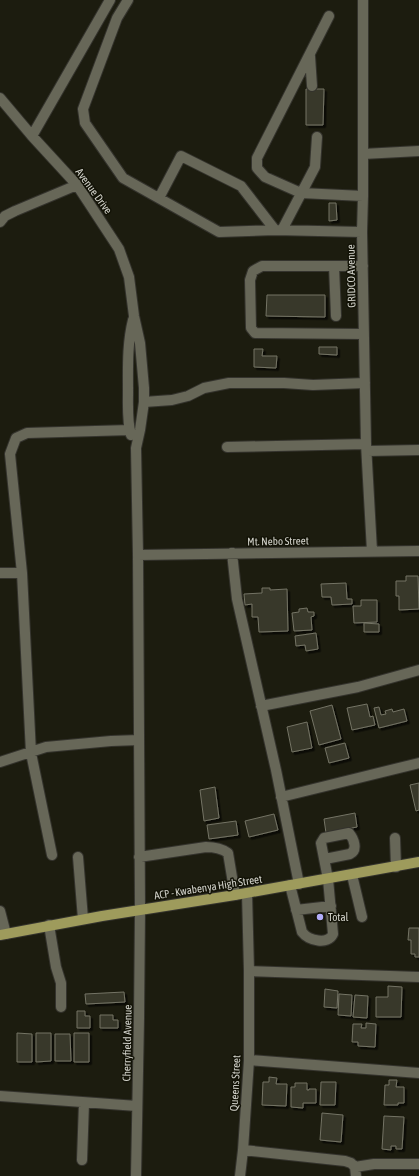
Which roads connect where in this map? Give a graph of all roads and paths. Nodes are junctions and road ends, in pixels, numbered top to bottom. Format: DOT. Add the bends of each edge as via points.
graph roads {
  1 [pos="110,0"];
  2 [pos="128,0"];
  3 [pos="363,0"];
  4 [pos="329,16"];
  5 [pos="310,54"];
  6 [pos="312,86"];
  7 [pos="0,98"];
  8 [pos="32,136"];
  9 [pos="316,137"];
  10 [pos="419,152"];
  11 [pos="363,154"];
  12 [pos="77,185"];
  13 [pos="301,193"];
  14 [pos="363,196"];
  15 [pos="159,198"];
  16 [pos="0,222"];
  17 [pos="279,230"];
  18 [pos="362,232"];
  19 [pos="334,266"];
  20 [pos="363,266"];
  21 [pos="134,316"];
  22 [pos="336,316"];
  23 [pos="364,334"];
  24 [pos="365,383"];
  25 [pos="144,402"];
  26 [pos="130,430"];
  27 [pos="227,446"];
  28 [pos="136,448"];
  29 [pos="366,448"];
  30 [pos="419,450"];
  31 [pos="372,551"];
  32 [pos="419,551"];
  33 [pos="232,553"];
  34 [pos="138,555"];
  35 [pos="0,573"];
  36 [pos="22,573"];
  37 [pos="419,670"];
  38 [pos="261,706"];
  39 [pos="139,740"];
  40 [pos="31,753"];
  41 [pos="0,762"];
  42 [pos="419,763"];
  43 [pos="281,797"];
  44 [pos="395,838"];
  45 [pos="52,855"];
  46 [pos="78,857"];
  47 [pos="139,857"];
  48 [pos="325,859"];
  49 [pos="418,863"];
  50 [pos="396,866"];
  51 [pos="352,875"];
  52 [pos="328,879"];
  53 [pos="294,885"];
  54 [pos="247,893"];
  55 [pos="236,896"];
  56 [pos="331,906"];
  57 [pos="140,910"];
  58 [pos="296,910"];
  59 [pos="0,911"];
  60 [pos="362,917"];
  61 [pos="83,919"];
  62 [pos="49,925"];
  63 [pos="3,934"];
  64 [pos="249,971"];
  65 [pos="419,977"];
  66 [pos="61,1007"];
  67 [pos="249,1060"];
  68 [pos="419,1073"];
  69 [pos="0,1096"];
  70 [pos="84,1102"];
  71 [pos="137,1106"];
  72 [pos="243,1150"];
  73 [pos="82,1160"];
  74 [pos="419,1164"];
  75 [pos="355,1172"];
  76 [pos="136,1176"];
  77 [pos="240,1176"];
  1 -- 8 [label="street"];
  2 -- 15 [label="street" via="117,18 83,109 85,123 123,178"];
  3 -- 11 [label="street, GRIDCO Avenue"];
  4 -- 5 [label="street"];
  5 -- 6 [label="street"];
  5 -- 13 [label="street" via="256,158 257,168 265,177"];
  7 -- 8 [label="street, Avenue Drive"];
  8 -- 12 [label="street, Avenue Drive"];
  9 -- 13 [label="street" via="316,166"];
  10 -- 11 [label="street"];
  11 -- 14 [label="street, GRIDCO Avenue"];
  12 -- 16 [label="street" via="14,211"];
  12 -- 21 [label="street, Avenue Drive" via="119,249 128,277"];
  13 -- 14 [label="street"];
  13 -- 17 [label="street"];
  14 -- 18 [label="street, GRIDCO Avenue"];
  15 -- 17 [label="street" via="219,232"];
  15 -- 17 [label="street" via="181,156 241,186"];
  17 -- 18 [label="street"];
  18 -- 20 [label="street, GRIDCO Avenue"];
  19 -- 20 [label="street"];
  19 -- 22 [label="street"];
  19 -- 23 [label="street" via="262,266 253,271 250,280 251,328 255,333"];
  20 -- 23 [label="street, GRIDCO Avenue"];
  21 -- 25 [label="street, Avenue Drive" via="140,343"];
  21 -- 26 [label="street" via="128,355"];
  23 -- 24 [label="street, GRIDCO Avenue"];
  24 -- 25 [label="street" via="229,383 204,388 172,400"];
  24 -- 29 [label="street, GRIDCO Avenue"];
  25 -- 28 [label="street, Avenue Drive"];
  26 -- 28 [label="street"];
  26 -- 36 [label="street" via="27,433 16,438 10,454"];
  27 -- 29 [label="street"];
  28 -- 34 [label="street, Cherryfield Avenue"];
  29 -- 30 [label="street"];
  29 -- 31 [label="street, GRIDCO Avenue"];
  31 -- 32 [label="street, Mt. Nebo Street"];
  31 -- 33 [label="street, Mt. Nebo Street"];
  33 -- 34 [label="street, Mt. Nebo Street"];
  33 -- 38 [label="street" via="237,599"];
  34 -- 39 [label="street, Cherryfield Avenue"];
  35 -- 36 [label="street"];
  36 -- 40 [label="street"];
  37 -- 38 [label="street" via="358,687"];
  38 -- 43 [label="street"];
  39 -- 40 [label="street" via="61,745"];
  39 -- 47 [label="street, Cherryfield Avenue"];
  40 -- 41 [label="street"];
  40 -- 45 [label="street"];
  42 -- 43 [label="street"];
  43 -- 53 [label="street"];
  44 -- 50 [label="street"];
  46 -- 61 [label="street"];
  47 -- 55 [label="street" via="206,847 222,848 228,853"];
  47 -- 57 [label="street, Cherryfield Avenue"];
  48 -- 52 [label="street"];
  49 -- 50 [label="main road, ACP - Kwabenya High Street"];
  50 -- 51 [label="main road, ACP - Kwabenya High Street"];
  51 -- 52 [label="main road, ACP - Kwabenya High Street"];
  51 -- 60 [label="street"];
  52 -- 53 [label="main road, ACP - Kwabenya High Street"];
  52 -- 56 [label="street"];
  53 -- 54 [label="main road, ACP - Kwabenya High Street"];
  53 -- 58 [label="street"];
  54 -- 55 [label="main road, ACP - Kwabenya High Street"];
  54 -- 64 [label="street, Queens Street"];
  55 -- 57 [label="main road, ACP - Kwabenya High Street"];
  56 -- 58 [label="street"];
  56 -- 58 [label="street" via="333,934 331,939 327,940 306,937 302,932"];
  57 -- 61 [label="main road, ACP - Kwabenya High Street"];
  57 -- 71 [label="street, Cherryfield Avenue"];
  59 -- 63 [label="street"];
  61 -- 62 [label="main road, ACP - Kwabenya High Street"];
  62 -- 63 [label="main road, ACP - Kwabenya High Street"];
  62 -- 66 [label="street" via="61,983"];
  64 -- 65 [label="street"];
  64 -- 67 [label="street, Queens Street"];
  67 -- 68 [label="street"];
  67 -- 72 [label="street, Queens Street"];
  69 -- 70 [label="street"];
  70 -- 71 [label="street"];
  70 -- 73 [label="street"];
  71 -- 76 [label="street, Cherryfield Avenue"];
  72 -- 75 [label="street" via="345,1161 351,1163"];
  72 -- 77 [label="street, Queens Street"];
  74 -- 75 [label="street" via="374,1164"];
}
